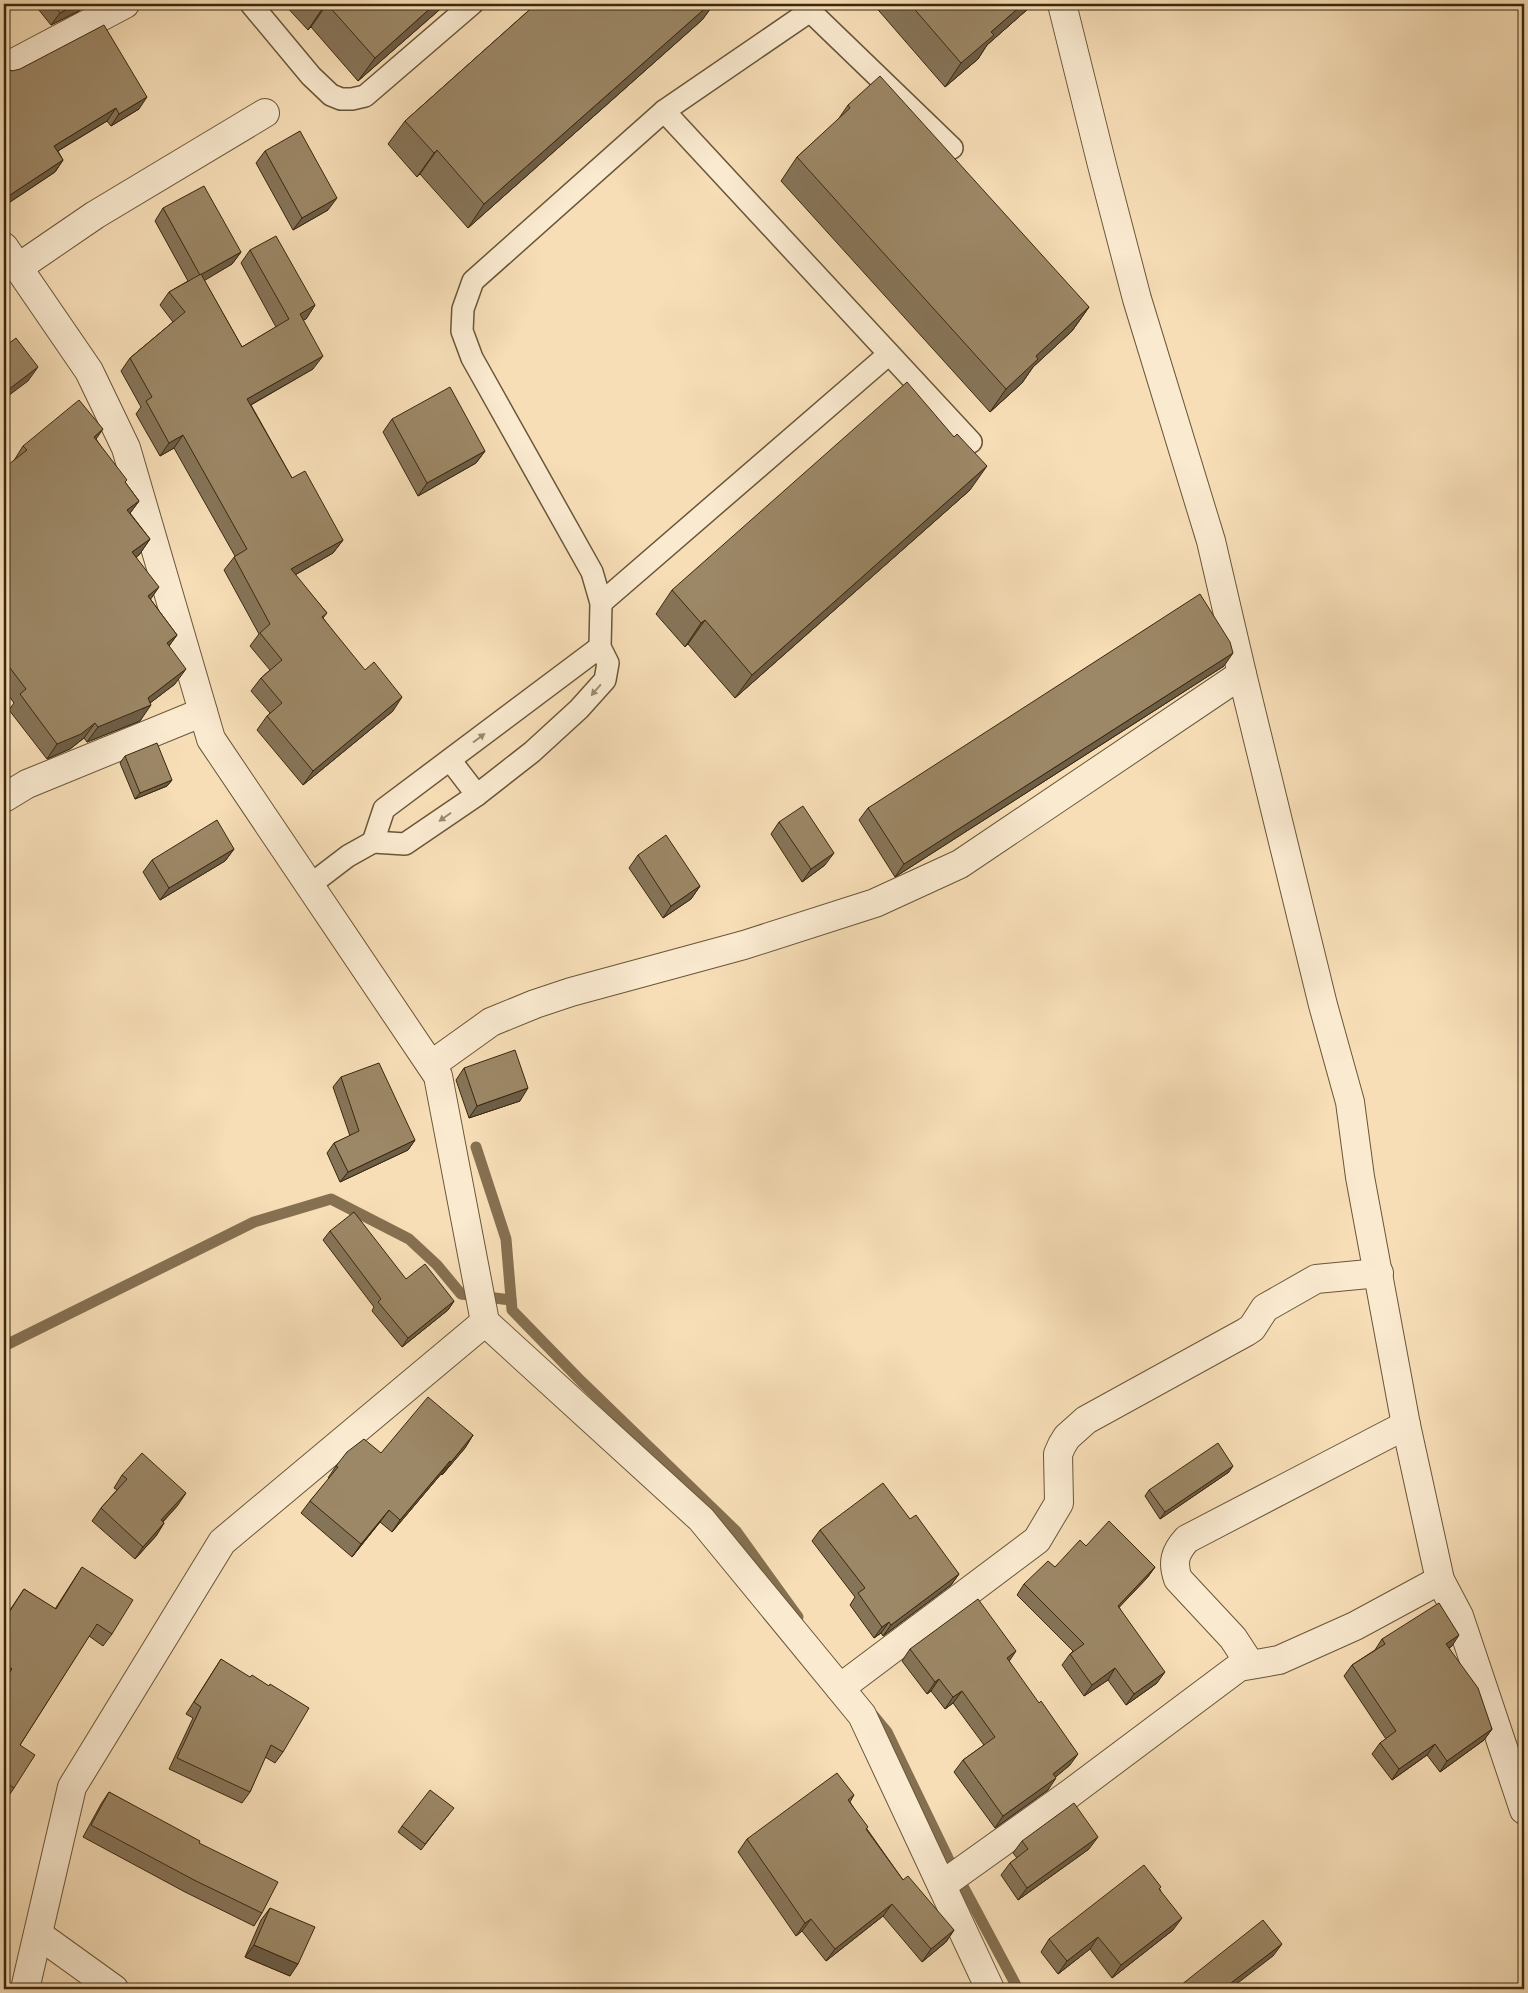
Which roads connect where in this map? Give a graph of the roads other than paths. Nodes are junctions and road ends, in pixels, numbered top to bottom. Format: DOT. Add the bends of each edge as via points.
graph roads {
  1 [pos="125,4"];
  2 [pos="251,4"];
  3 [pos="472,4"];
  4 [pos="1062,4"];
  5 [pos="807,7"];
  6 [pos="4,68"];
  7 [pos="664,111"];
  8 [pos="265,113"];
  9 [pos="952,148"];
  10 [pos="11,257"];
  11 [pos="890,354"];
  12 [pos="971,442"];
  13 [pos="601,603"];
  14 [pos="600,647"];
  15 [pos="1242,674"];
  16 [pos="204,712"];
  17 [pos="450,760"];
  18 [pos="476,795"];
  19 [pos="4,798"];
  20 [pos="373,842"];
  21 [pos="310,886"];
  22 [pos="431,1065"];
  23 [pos="1379,1273"];
  24 [pos="486,1322"];
  25 [pos="1406,1424"];
  26 [pos="1440,1580"];
  27 [pos="1250,1664"];
  28 [pos="840,1688"];
  29 [pos="1524,1810"];
  30 [pos="942,1885"];
  31 [pos="39,1935"];
  32 [pos="25,1989"];
  33 [pos="114,1989"];
  34 [pos="990,1989"];
  1 -- 6 [label="street"];
  2 -- 3 [label="lane" via="311,76 331,95 352,100 365,96"];
  4 -- 15 [label="street" via="1137,299 1211,541"];
  5 -- 7 [label="lane"];
  5 -- 9 [label="lane"];
  7 -- 11 [label="lane"];
  7 -- 13 [label="lane" via="473,281 463,309 462,331 472,358 592,572"];
  8 -- 10 [label="street" via="96,215"];
  10 -- 16 [label="street" via="89,371 126,448"];
  11 -- 12 [label="lane"];
  11 -- 13 [label="lane"];
  13 -- 14 [label="lane"];
  17 -- 14 [label="lane, one-way"];
  14 -- 18 [label="lane, one-way" via="608,663 605,680 532,752"];
  15 -- 22 [label="street" via="960,864 875,903 744,945 535,1004 491,1022"];
  15 -- 23 [label="street" via="1350,1102 1360,1177"];
  16 -- 19 [label="street" via="27,784"];
  16 -- 21 [label="street" via="211,739"];
  17 -- 18 [label="lane"];
  17 -- 20 [label="lane" via="384,809"];
  18 -- 20 [label="lane, one-way" via="405,844"];
  20 -- 21 [label="lane" via="348,856"];
  21 -- 22 [label="street"];
  22 -- 24 [label="street" via="438,1076"];
  23 -- 25 [label="street"];
  23 -- 28 [label="street" via="1324,1277 1298,1288 1265,1308 1246,1332 1086,1420 1067,1437 1058,1454 1060,1503 1037,1540"];
  24 -- 28 [label="street" via="701,1519"];
  24 -- 31 [label="street" via="222,1542 72,1787"];
  25 -- 26 [label="street"];
  25 -- 27 [label="street" via="1187,1538 1180,1546 1174,1557 1178,1579 1233,1638"];
  26 -- 27 [label="street" via="1355,1626 1279,1660"];
  26 -- 29 [label="street" via="1459,1616"];
  27 -- 30 [label="street" via="1239,1667"];
  28 -- 30 [label="street" via="862,1715"];
  30 -- 34 [label="street"];
  31 -- 32 [label="street"];
  31 -- 33 [label="street"];
}
